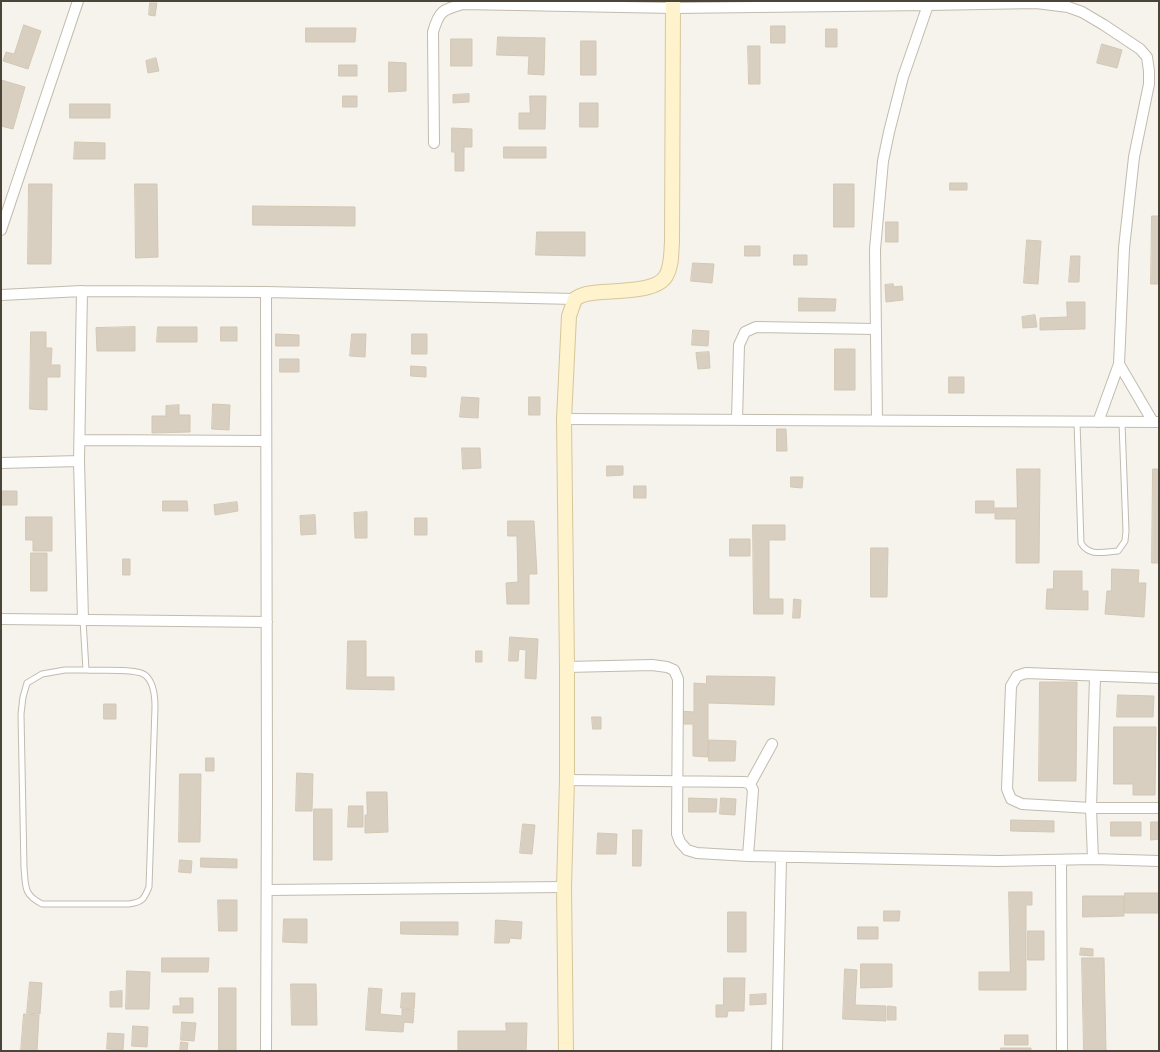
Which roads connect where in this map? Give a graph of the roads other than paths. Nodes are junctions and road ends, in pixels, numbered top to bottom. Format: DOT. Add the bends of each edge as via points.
graph roads {
  1 [pos="78,1"];
  2 [pos="673,4"];
  3 [pos="928,5"];
  4 [pos="434,143"];
  5 [pos="1,230"];
  6 [pos="82,291"];
  7 [pos="266,292"];
  8 [pos="1,295"];
  9 [pos="575,299"];
  10 [pos="875,329"];
  11 [pos="1119,364"];
  12 [pos="564,419"];
  13 [pos="737,420"];
  14 [pos="878,421"];
  15 [pos="1077,422"];
  16 [pos="1098,422"];
  17 [pos="1156,422"];
  18 [pos="1122,423"];
  19 [pos="80,440"];
  20 [pos="266,441"];
  21 [pos="79,461"];
  22 [pos="1,463"];
  23 [pos="1,619"];
  24 [pos="83,620"];
  25 [pos="267,622"];
  26 [pos="567,667"];
  27 [pos="86,670"];
  28 [pos="1095,677"];
  29 [pos="1159,678"];
  30 [pos="772,744"];
  31 [pos="567,780"];
  32 [pos="677,781"];
  33 [pos="750,784"];
  34 [pos="1091,808"];
  35 [pos="1159,808"];
  36 [pos="748,856"];
  37 [pos="781,857"];
  38 [pos="1094,859"];
  39 [pos="1061,861"];
  40 [pos="1159,861"];
  41 [pos="564,887"];
  42 [pos="267,890"];
  43 [pos="266,1051"];
  44 [pos="566,1051"];
  45 [pos="777,1051"];
  46 [pos="1062,1051"];
  1 -- 5 [label="street"];
  2 -- 3 [label="street"];
  2 -- 4 [label="street" via="463,4 446,9 437,17 433,32"];
  2 -- 9 [label="street" via="670,266 666,277 656,284 630,290 586,294"];
  3 -- 10 [label="street" via="902,77 883,161 875,249"];
  3 -- 11 [label="street" via="1036,3 1068,7 1104,25 1140,49 1147,57 1149,84 1134,157 1124,248"];
  6 -- 7 [label="street"];
  6 -- 8 [label="street"];
  6 -- 19 [label="street"];
  7 -- 9 [label="street"];
  7 -- 20 [label="street"];
  9 -- 12 [label="street" via="570,316"];
  10 -- 13 [label="street" via="756,327 745,332 739,345"];
  10 -- 14 [label="street"];
  11 -- 16 [label="street"];
  11 -- 17 [label="street"];
  12 -- 13 [label="street"];
  12 -- 26 [label="street"];
  13 -- 14 [label="street"];
  14 -- 15 [label="street"];
  15 -- 16 [label="street"];
  15 -- 18 [label="lane" via="1081,544 1092,553 1118,551 1125,541"];
  16 -- 18 [label="street"];
  17 -- 18 [label="street"];
  19 -- 20 [label="street"];
  19 -- 21 [label="street"];
  20 -- 25 [label="street"];
  21 -- 22 [label="street"];
  21 -- 24 [label="street"];
  23 -- 24 [label="street"];
  24 -- 25 [label="street"];
  24 -- 27 [label="lane"];
  25 -- 42 [label="street"];
  26 -- 31 [label="street"];
  26 -- 32 [label="street" via="652,665 674,670 678,679"];
  27 -- 27 [label="lane" via="137,671 145,675 151,683 154,694 149,887 139,903 42,904 31,898 26,891 21,714 27,683 42,674"];
  28 -- 29 [label="street"];
  28 -- 34 [label="street"];
  28 -- 34 [label="street" via="1026,673 1017,676 1011,686 1007,789 1011,799 1022,804"];
  30 -- 33 [label="street"];
  31 -- 32 [label="street"];
  31 -- 41 [label="street"];
  32 -- 33 [label="street"];
  32 -- 36 [label="street" via="677,834 687,850 697,854"];
  33 -- 36 [label="street" via="753,790"];
  34 -- 35 [label="street"];
  34 -- 38 [label="street"];
  36 -- 37 [label="street"];
  37 -- 39 [label="street"];
  37 -- 45 [label="street"];
  38 -- 39 [label="street"];
  38 -- 40 [label="street"];
  39 -- 46 [label="street"];
  41 -- 42 [label="street"];
  41 -- 44 [label="street"];
  42 -- 43 [label="street"];
}
